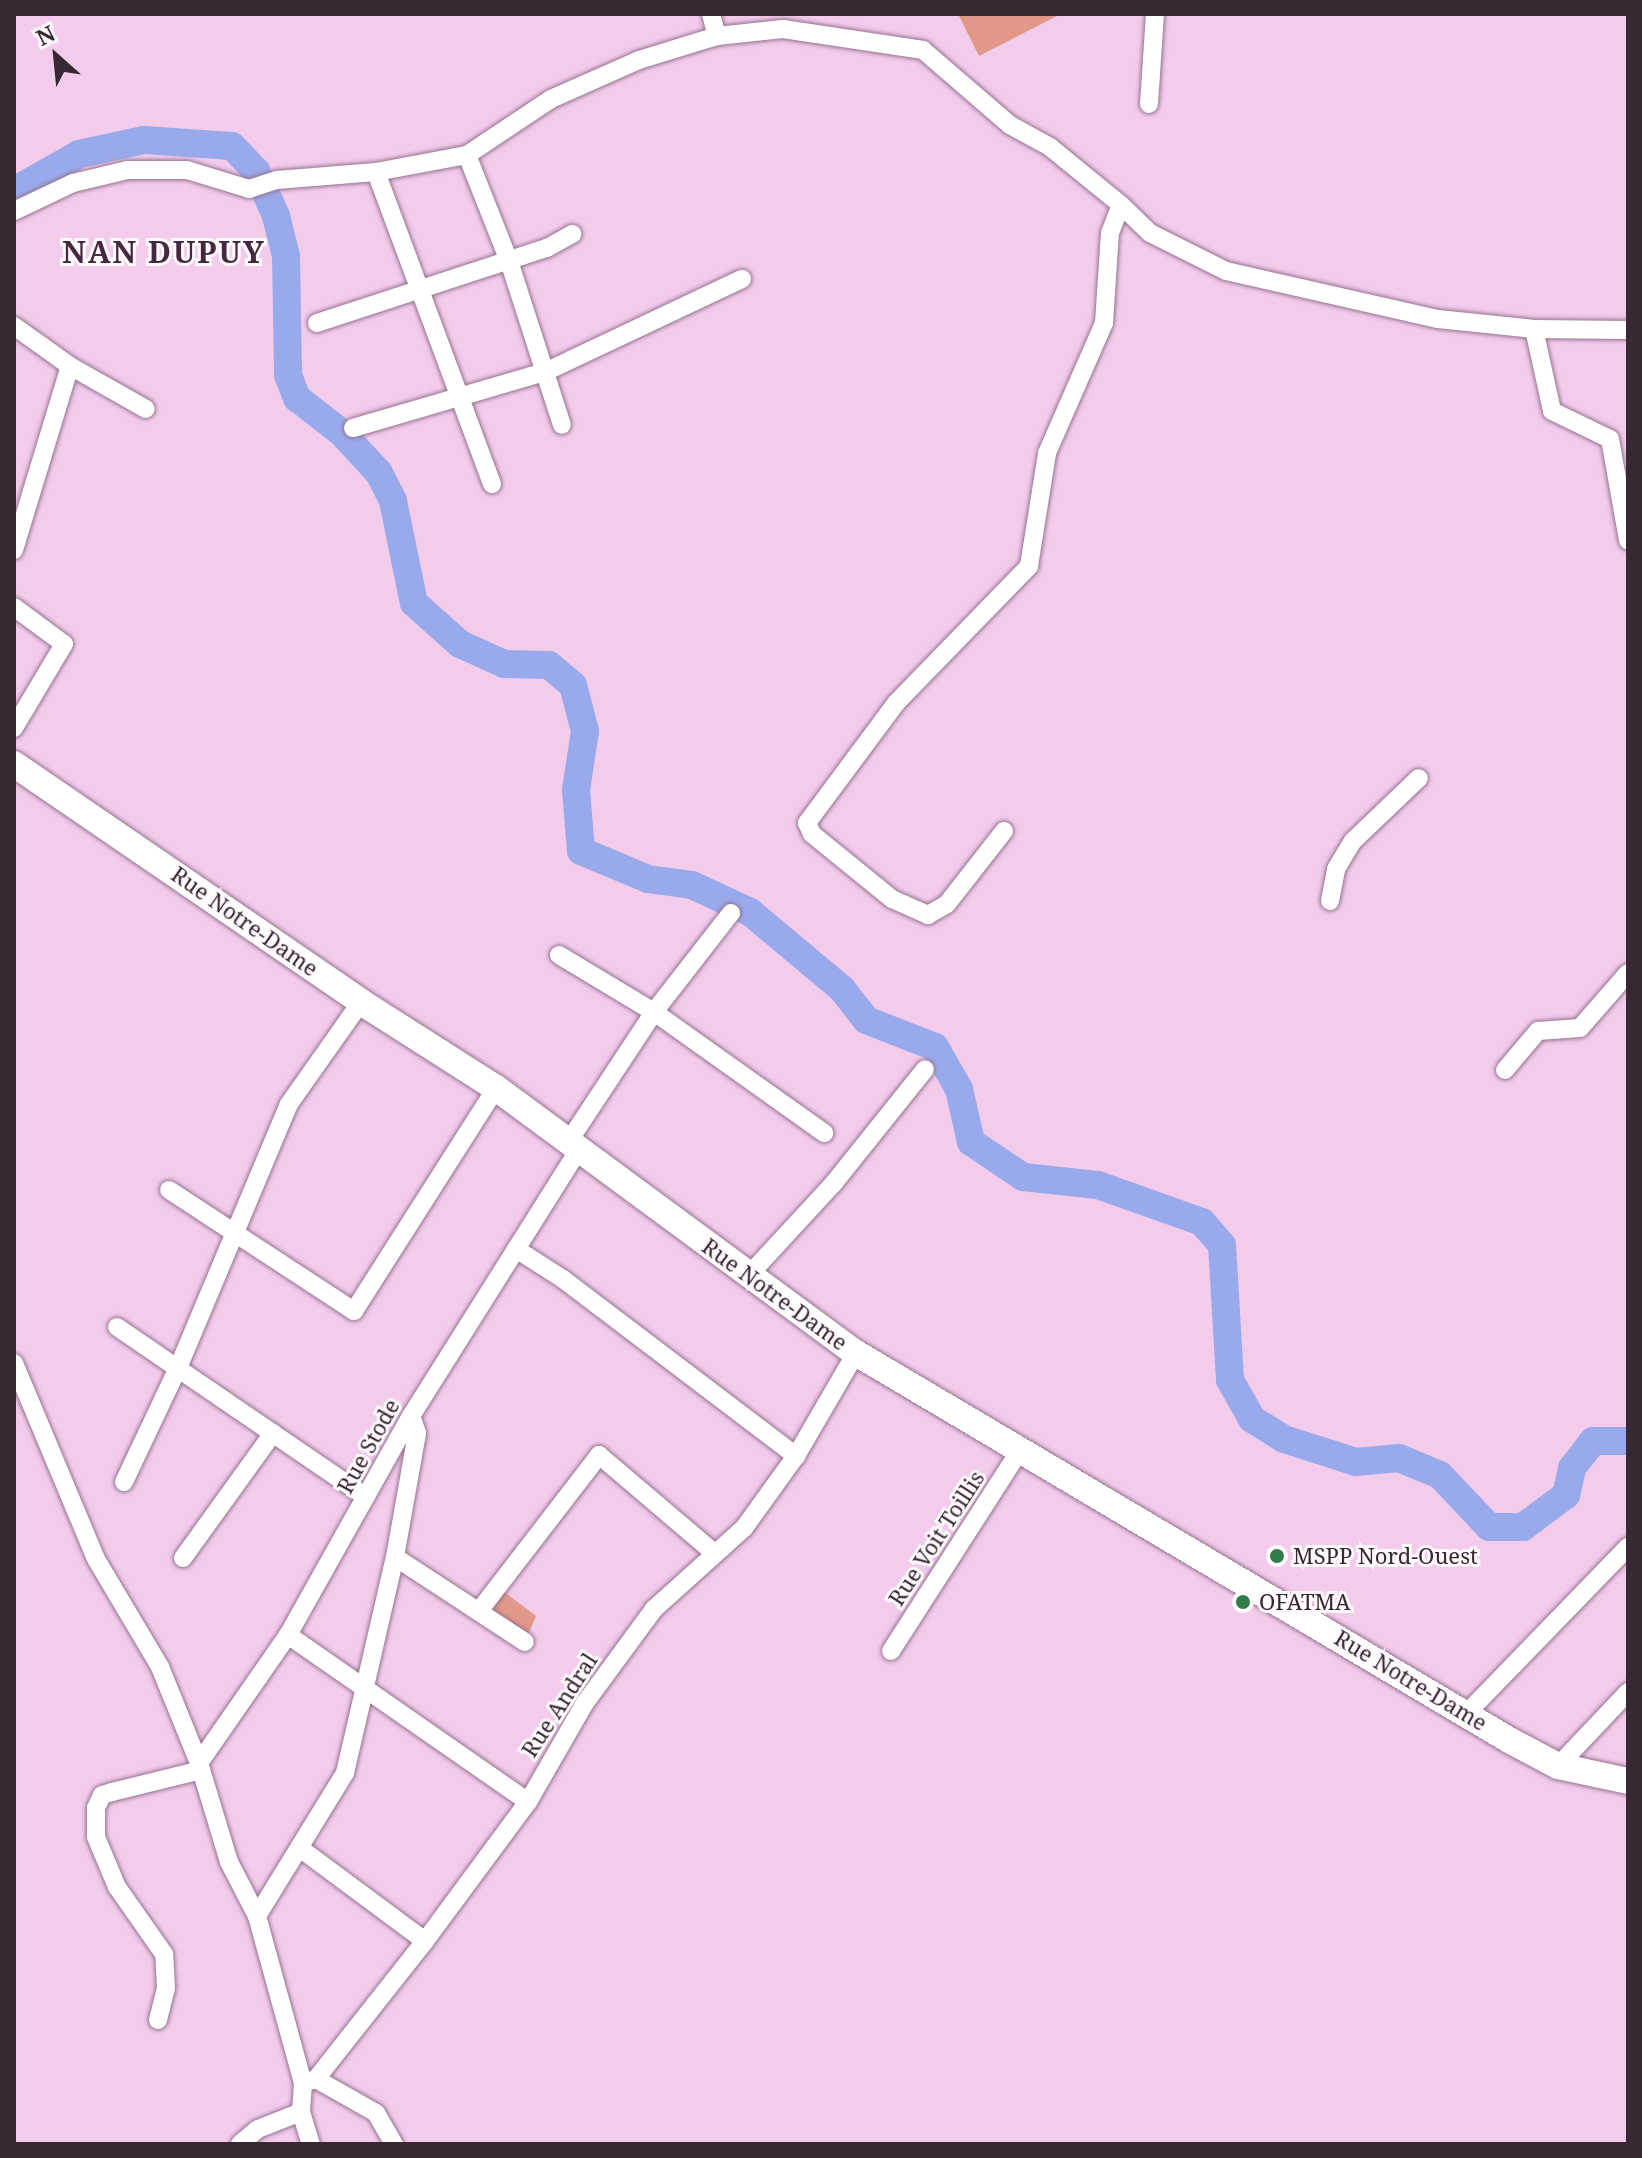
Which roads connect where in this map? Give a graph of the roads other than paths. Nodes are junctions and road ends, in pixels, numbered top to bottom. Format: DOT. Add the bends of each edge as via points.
graph roads {
  1 [pos="711,14"];
  2 [pos="1155,14"];
  3 [pos="784,21"];
  4 [pos="717,36"];
  5 [pos="1149,104"];
  6 [pos="467,155"];
  7 [pos="376,172"];
  8 [pos="1121,205"];
  9 [pos="14,211"];
  10 [pos="572,234"];
  11 [pos="509,261"];
  12 [pos="742,279"];
  13 [pos="421,291"];
  14 [pos="317,323"];
  15 [pos="14,326"];
  16 [pos="1534,329"];
  17 [pos="1628,330"];
  18 [pos="70,366"];
  19 [pos="545,372"];
  20 [pos="459,400"];
  21 [pos="146,409"];
  22 [pos="562,425"];
  23 [pos="353,428"];
  24 [pos="492,484"];
  25 [pos="1628,540"];
  26 [pos="14,550"];
  27 [pos="14,607"];
  28 [pos="14,728"];
  29 [pos="14,764"];
  30 [pos="1419,778"];
  31 [pos="1004,831"];
  32 [pos="1330,901"];
  33 [pos="731,913"];
  34 [pos="559,955"];
  35 [pos="1628,973"];
  36 [pos="361,1002"];
  37 [pos="654,1012"];
  38 [pos="925,1069"];
  39 [pos="1505,1070"];
  40 [pos="496,1088"];
  41 [pos="824,1133"];
  42 [pos="572,1148"];
  43 [pos="169,1190"];
  44 [pos="234,1234"];
  45 [pos="516,1249"];
  46 [pos="749,1275"];
  47 [pos="117,1327"];
  48 [pos="856,1353"];
  49 [pos="14,1363"];
  50 [pos="178,1368"];
  51 [pos="411,1416"];
  52 [pos="273,1433"];
  53 [pos="1020,1450"];
  54 [pos="796,1456"];
  55 [pos="124,1482"];
  56 [pos="366,1497"];
  57 [pos="1628,1547"];
  58 [pos="713,1552"];
  59 [pos="395,1557"];
  60 [pos="183,1558"];
  61 [pos="479,1611"];
  62 [pos="288,1635"];
  63 [pos="525,1642"];
  64 [pos="891,1651"];
  65 [pos="365,1689"];
  66 [pos="1628,1692"];
  67 [pos="1467,1713"];
  68 [pos="200,1766"];
  69 [pos="1564,1768"];
  70 [pos="1628,1781"];
  71 [pos="528,1802"];
  72 [pos="301,1849"];
  73 [pos="257,1916"];
  74 [pos="425,1941"];
  75 [pos="158,2020"];
  76 [pos="310,2081"];
  77 [pos="301,2112"];
  78 [pos="240,2144"];
  79 [pos="311,2144"];
  80 [pos="394,2144"];
  1 -- 4 [label="street"];
  2 -- 5 [label="street"];
  3 -- 4 [label="street"];
  3 -- 8 [label="street" via="923,50 1010,125 1050,147"];
  4 -- 6 [label="street" via="639,60 551,99"];
  6 -- 7 [label="street"];
  6 -- 11 [label="street"];
  7 -- 9 [label="street" via="277,180 249,189 187,170 127,170 73,183"];
  7 -- 13 [label="street"];
  8 -- 16 [label="street" via="1150,233 1226,271 1372,307"];
  8 -- 31 [label="street" via="1110,233 1104,323 1047,453 1029,566 896,703 807,823 812,834 892,899 928,915 947,904"];
  10 -- 11 [label="street"];
  11 -- 13 [label="street"];
  11 -- 19 [label="street"];
  12 -- 19 [label="street"];
  13 -- 14 [label="street"];
  13 -- 20 [label="street"];
  15 -- 18 [label="street"];
  16 -- 17 [label="street"];
  16 -- 25 [label="street" via="1552,411 1610,439"];
  18 -- 21 [label="street"];
  18 -- 26 [label="street"];
  19 -- 20 [label="street"];
  19 -- 22 [label="street"];
  20 -- 23 [label="street"];
  20 -- 24 [label="street"];
  27 -- 28 [label="street" via="64,644"];
  29 -- 36 [label="street, Rue Notre-Dame"];
  30 -- 32 [label="street" via="1353,841 1336,869"];
  33 -- 37 [label="street, Rue Stode"];
  34 -- 37 [label="street"];
  35 -- 39 [label="street" via="1580,1028 1538,1031"];
  36 -- 40 [label="street, Rue Notre-Dame"];
  36 -- 44 [label="street" via="289,1104"];
  37 -- 41 [label="street"];
  37 -- 42 [label="street, Rue Stode"];
  38 -- 46 [label="street" via="833,1184"];
  40 -- 42 [label="street, Rue Notre-Dame"];
  40 -- 44 [label="street" via="354,1311"];
  42 -- 45 [label="street, Rue Stode"];
  42 -- 46 [label="street, Rue Notre-Dame"];
  43 -- 44 [label="street"];
  44 -- 50 [label="street"];
  45 -- 51 [label="street, Rue Stode"];
  45 -- 54 [label="street"];
  46 -- 48 [label="street, Rue Notre-Dame"];
  47 -- 50 [label="street"];
  48 -- 53 [label="street, Rue Notre-Dame"];
  48 -- 54 [label="street, Rue Andral"];
  49 -- 68 [label="street" via="96,1559 160,1667"];
  50 -- 52 [label="street"];
  50 -- 55 [label="street"];
  51 -- 56 [label="street, Rue Stode"];
  51 -- 59 [label="street" via="417,1433"];
  52 -- 56 [label="street"];
  52 -- 60 [label="street"];
  53 -- 64 [label="street, Rue Voit Toillis"];
  53 -- 67 [label="street, Rue Notre-Dame"];
  54 -- 58 [label="street, Rue Andral" via="744,1528"];
  56 -- 62 [label="street, Rue Stode"];
  57 -- 67 [label="street"];
  58 -- 61 [label="street" via="599,1455"];
  58 -- 71 [label="street, Rue Andral" via="645,1620 585,1703"];
  59 -- 61 [label="street"];
  59 -- 65 [label="street"];
  61 -- 63 [label="street"];
  62 -- 65 [label="street"];
  62 -- 68 [label="street, Rue Stode"];
  65 -- 71 [label="street"];
  65 -- 72 [label="street" via="345,1773"];
  66 -- 69 [label="street"];
  67 -- 69 [label="street, Rue Notre-Dame"];
  68 -- 73 [label="street" via="229,1862"];
  68 -- 75 [label="street" via="102,1795 96,1808 96,1837 117,1887 164,1954 166,1988"];
  69 -- 70 [label="street, Rue Notre-Dame"];
  71 -- 74 [label="street, Rue Andral"];
  72 -- 73 [label="street"];
  72 -- 74 [label="street"];
  73 -- 76 [label="street"];
  74 -- 76 [label="street, Rue Andral"];
  76 -- 77 [label="street"];
  76 -- 80 [label="street" via="376,2113"];
  77 -- 78 [label="street" via="258,2129"];
  77 -- 79 [label="street"];
}
